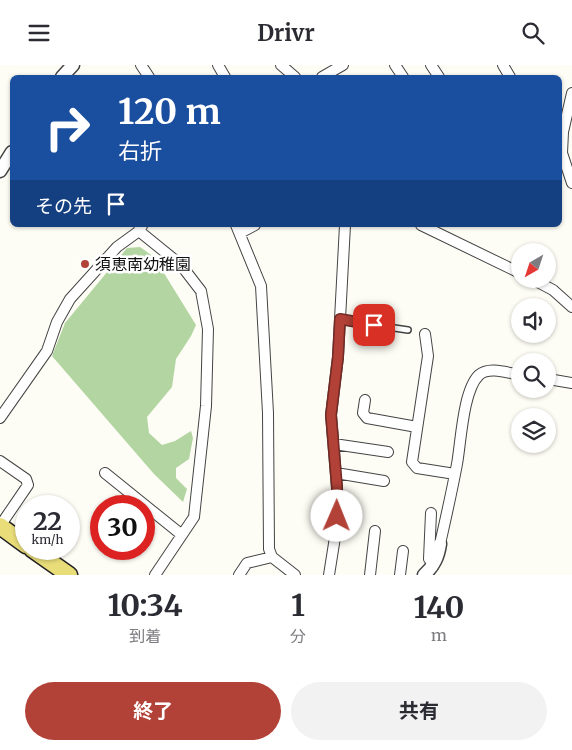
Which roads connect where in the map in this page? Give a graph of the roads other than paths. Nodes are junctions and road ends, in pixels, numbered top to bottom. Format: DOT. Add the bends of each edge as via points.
graph roads {
  1 [pos="73,65"];
  2 [pos="281,65"];
  3 [pos="337,66"];
  4 [pos="65,75"];
  5 [pos="293,75"];
  6 [pos="325,75"];
  7 [pos="572,93"];
  8 [pos="562,142"];
  9 [pos="10,154"];
  10 [pos="562,154"];
  11 [pos="570,168"];
  12 [pos="0,171"];
  13 [pos="572,183"];
  14 [pos="141,227"];
  15 [pos="345,227"];
  16 [pos="425,227"];
  17 [pos="238,229"];
  18 [pos="511,269"];
  19 [pos="548,288"];
  20 [pos="572,307"];
  21 [pos="340,319"];
  22 [pos="408,330"];
  23 [pos="425,334"];
  24 [pos="511,374"];
  25 [pos="556,380"];
  26 [pos="572,383"];
  27 [pos="365,400"];
  28 [pos="0,418"];
  29 [pos="417,427"];
  30 [pos="334,444"];
  31 [pos="388,452"];
  32 [pos="0,461"];
  33 [pos="105,473"];
  34 [pos="336,473"];
  35 [pos="455,474"];
  36 [pos="384,481"];
  37 [pos="432,513"];
  38 [pos="0,526"];
  39 [pos="376,531"];
  40 [pos="182,535"];
  41 [pos="15,537"];
  42 [pos="440,544"];
  43 [pos="403,551"];
  44 [pos="272,557"];
  45 [pos="48,560"];
  46 [pos="434,564"];
  47 [pos="69,575"];
  48 [pos="155,575"];
  49 [pos="239,575"];
  50 [pos="295,575"];
  51 [pos="329,575"];
  52 [pos="370,575"];
  53 [pos="400,575"];
  54 [pos="424,575"];
  1 -- 4 [label="street"];
  2 -- 5 [label="street"];
  3 -- 6 [label="street"];
  7 -- 8 [label="street"];
  9 -- 12 [label="street"];
  10 -- 11 [label="street"];
  11 -- 13 [label="street"];
  14 -- 28 [label="street" via="117,247 70,299 57,322 47,351"];
  14 -- 40 [label="street" via="181,265 201,291 208,329 206,406 194,517"];
  15 -- 21 [label="street"];
  16 -- 18 [label="street"];
  17 -- 44 [label="street" via="261,287 268,413 269,549"];
  19 -- 20 [label="street"];
  21 -- 22 [label="lane"];
  21 -- 30 [label="street" via="331,415"];
  23 -- 29 [label="street" via="428,357"];
  24 -- 35 [label="street" via="487,371 479,375 472,385"];
  25 -- 26 [label="street"];
  27 -- 29 [label="street" via="363,413 367,418"];
  29 -- 35 [label="street" via="412,461 417,468"];
  30 -- 31 [label="street"];
  30 -- 34 [label="street"];
  32 -- 38 [label="street" via="26,479 28,485"];
  33 -- 40 [label="street"];
  34 -- 36 [label="street"];
  34 -- 51 [label="street" via="336,531"];
  35 -- 42 [label="street"];
  37 -- 46 [label="street" via="429,559"];
  38 -- 41 [label="main road"];
  39 -- 52 [label="street"];
  40 -- 48 [label="street"];
  42 -- 46 [label="street"];
  43 -- 53 [label="street"];
  44 -- 49 [label="street" via="247,563"];
  44 -- 50 [label="street"];
  45 -- 47 [label="main road"];
  46 -- 54 [label="street"];
}
